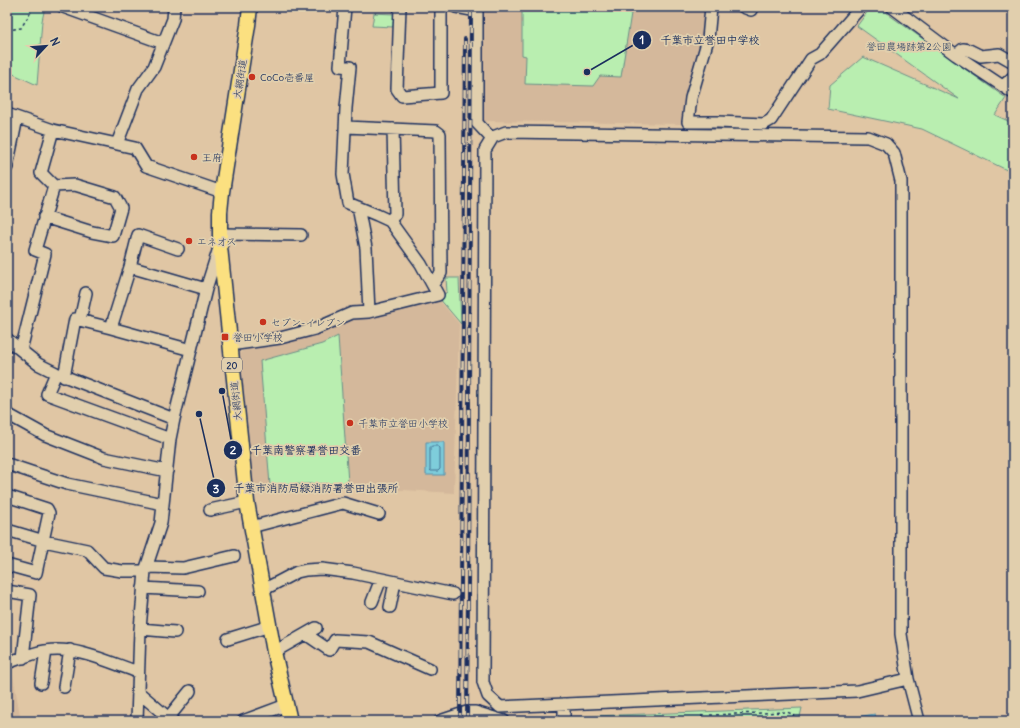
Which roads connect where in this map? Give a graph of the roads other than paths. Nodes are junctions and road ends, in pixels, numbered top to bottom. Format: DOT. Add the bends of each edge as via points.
graph roads {
  1 [pos="63,7"];
  2 [pos="174,7"];
  3 [pos="250,7"];
  4 [pos="345,7"];
  5 [pos="400,7"];
  6 [pos="441,7"];
  7 [pos="456,7"];
  8 [pos="711,7"];
  9 [pos="861,7"];
  10 [pos="892,7"];
  11 [pos="477,9"];
  12 [pos="163,43"];
  13 [pos="956,55"];
  14 [pos="1013,62"];
  15 [pos="1013,77"];
  16 [pos="1003,86"];
  17 [pos="1013,93"];
  18 [pos="12,116"];
  19 [pos="346,127"];
  20 [pos="393,129"];
  21 [pos="53,130"];
  22 [pos="492,139"];
  23 [pos="117,144"];
  24 [pos="7,167"];
  25 [pos="54,186"];
  26 [pos="222,192"];
  27 [pos="358,207"];
  28 [pos="44,217"];
  29 [pos="390,221"];
  30 [pos="301,235"];
  31 [pos="219,240"];
  32 [pos="178,249"];
  33 [pos="130,267"];
  34 [pos="433,284"];
  35 [pos="206,289"];
  36 [pos="86,293"];
  37 [pos="369,312"];
  38 [pos="80,320"];
  39 [pos="111,328"];
  40 [pos="7,339"];
  41 [pos="230,345"];
  42 [pos="21,350"];
  43 [pos="191,350"];
  44 [pos="60,375"];
  45 [pos="7,414"];
  46 [pos="174,419"];
  47 [pos="170,439"];
  48 [pos="7,464"];
  49 [pos="167,471"];
  50 [pos="7,496"];
  51 [pos="247,502"];
  52 [pos="163,504"];
  53 [pos="210,510"];
  54 [pos="379,514"];
  55 [pos="251,527"];
  56 [pos="7,530"];
  57 [pos="44,541"];
  58 [pos="234,556"];
  59 [pos="7,566"];
  60 [pos="146,569"];
  61 [pos="381,579"];
  62 [pos="395,582"];
  63 [pos="143,588"];
  64 [pos="263,590"];
  65 [pos="7,591"];
  66 [pos="198,591"];
  67 [pos="453,594"];
  68 [pos="372,602"];
  69 [pos="390,607"];
  70 [pos="270,626"];
  71 [pos="140,628"];
  72 [pos="316,628"];
  73 [pos="175,632"];
  74 [pos="307,635"];
  75 [pos="228,639"];
  76 [pos="70,650"];
  77 [pos="46,651"];
  78 [pos="274,652"];
  79 [pos="23,658"];
  80 [pos="7,663"];
  81 [pos="430,669"];
  82 [pos="138,672"];
  83 [pos="908,679"];
  84 [pos="41,683"];
  85 [pos="64,687"];
  86 [pos="137,691"];
  87 [pos="190,692"];
  88 [pos="564,704"];
  89 [pos="286,705"];
  90 [pos="475,717"];
  91 [pos="170,720"];
  92 [pos="137,721"];
  93 [pos="243,721"];
  94 [pos="290,721"];
  95 [pos="440,721"];
  96 [pos="504,721"];
  97 [pos="564,721"];
  98 [pos="919,721"];
  1 -- 12 [label="street"];
  2 -- 12 [label="street" via="173,19"];
  3 -- 26 [label="main road, 大網街道 / 20"];
  4 -- 19 [label="street" via="340,66 350,67"];
  5 -- 6 [label="street" via="396,89 402,96 441,94"];
  7 -- 11 [label="street"];
  8 -- 9 [label="street" via="708,39 691,98 688,122 768,122 811,59 820,54"];
  10 -- 13 [label="street"];
  11 -- 22 [label="street" via="477,123"];
  12 -- 23 [label="street" via="154,68 138,89"];
  13 -- 14 [label="street" via="960,51 969,50 981,56 1000,54"];
  13 -- 16 [label="street"];
  15 -- 16 [label="street"];
  16 -- 17 [label="street"];
  18 -- 21 [label="street"];
  18 -- 24 [label="street"];
  19 -- 20 [label="street"];
  19 -- 27 [label="street" via="343,174 348,203"];
  20 -- 29 [label="street" via="395,214"];
  20 -- 34 [label="street" via="436,131 440,134 441,273"];
  21 -- 23 [label="street"];
  21 -- 25 [label="street" via="41,173"];
  22 -- 83 [label="street" via="506,132 868,137 886,144 894,153 901,181 901,634"];
  22 -- 88 [label="street" via="485,150 483,682 488,696 500,707"];
  23 -- 26 [label="street" via="135,148 146,166"];
  25 -- 28 [label="street"];
  25 -- 28 [label="street" via="74,185 115,197 121,208 113,236"];
  26 -- 31 [label="main road, 大網街道 / 20"];
  27 -- 29 [label="street"];
  27 -- 37 [label="street" via="366,248"];
  28 -- 42 [label="street" via="35,250 45,254"];
  29 -- 34 [label="street"];
  30 -- 31 [label="street"];
  31 -- 35 [label="street"];
  31 -- 41 [label="main road, 大網街道 / 20"];
  32 -- 33 [label="street" via="138,235"];
  33 -- 35 [label="street"];
  33 -- 39 [label="street"];
  34 -- 37 [label="street" via="438,295"];
  35 -- 43 [label="street"];
  36 -- 38 [label="street"];
  37 -- 41 [label="street" via="352,313 315,329 280,338"];
  38 -- 39 [label="street"];
  38 -- 44 [label="street" via="75,319"];
  39 -- 43 [label="street"];
  40 -- 42 [label="street"];
  41 -- 51 [label="main road, 大網街道 / 20"];
  42 -- 44 [label="street" via="38,364"];
  43 -- 46 [label="street"];
  44 -- 46 [label="street"];
  44 -- 47 [label="street" via="47,394"];
  45 -- 49 [label="street" via="45,435 104,458"];
  46 -- 47 [label="street"];
  47 -- 49 [label="street"];
  48 -- 52 [label="street" via="67,484"];
  49 -- 52 [label="street"];
  50 -- 57 [label="street" via="47,509 49,513"];
  51 -- 53 [label="street"];
  51 -- 55 [label="main road, 大網街道 / 20"];
  52 -- 60 [label="street" via="161,523"];
  54 -- 55 [label="street" via="343,503"];
  55 -- 64 [label="main road, 大網街道 / 20"];
  56 -- 57 [label="street"];
  57 -- 59 [label="street" via="36,573"];
  57 -- 60 [label="street" via="87,550 104,568 122,571"];
  58 -- 60 [label="street" via="183,568"];
  60 -- 63 [label="street"];
  61 -- 62 [label="street"];
  61 -- 64 [label="street" via="322,568 297,572"];
  61 -- 68 [label="street"];
  62 -- 67 [label="street"];
  62 -- 69 [label="street"];
  63 -- 66 [label="street"];
  63 -- 71 [label="street"];
  64 -- 70 [label="main road, 大網街道 / 20"];
  65 -- 79 [label="street" via="30,595"];
  70 -- 75 [label="street"];
  70 -- 78 [label="main road, 大網街道 / 20"];
  71 -- 73 [label="street"];
  71 -- 82 [label="street"];
  72 -- 74 [label="street"];
  74 -- 78 [label="street"];
  74 -- 81 [label="street" via="329,650 335,640 369,642"];
  76 -- 77 [label="street"];
  76 -- 82 [label="street"];
  76 -- 85 [label="street"];
  77 -- 79 [label="street"];
  77 -- 84 [label="street"];
  78 -- 89 [label="main road, 大網街道 / 20"];
  79 -- 80 [label="street"];
  82 -- 86 [label="street"];
  83 -- 88 [label="street" via="857,691"];
  83 -- 98 [label="street"];
  86 -- 91 [label="street"];
  86 -- 92 [label="street"];
  87 -- 91 [label="street"];
  88 -- 97 [label="street"];
  89 -- 93 [label="street"];
  89 -- 94 [label="main road, 大網街道 / 20"];
  90 -- 95 [label="street" via="467,712"];
  90 -- 96 [label="street"];
}
